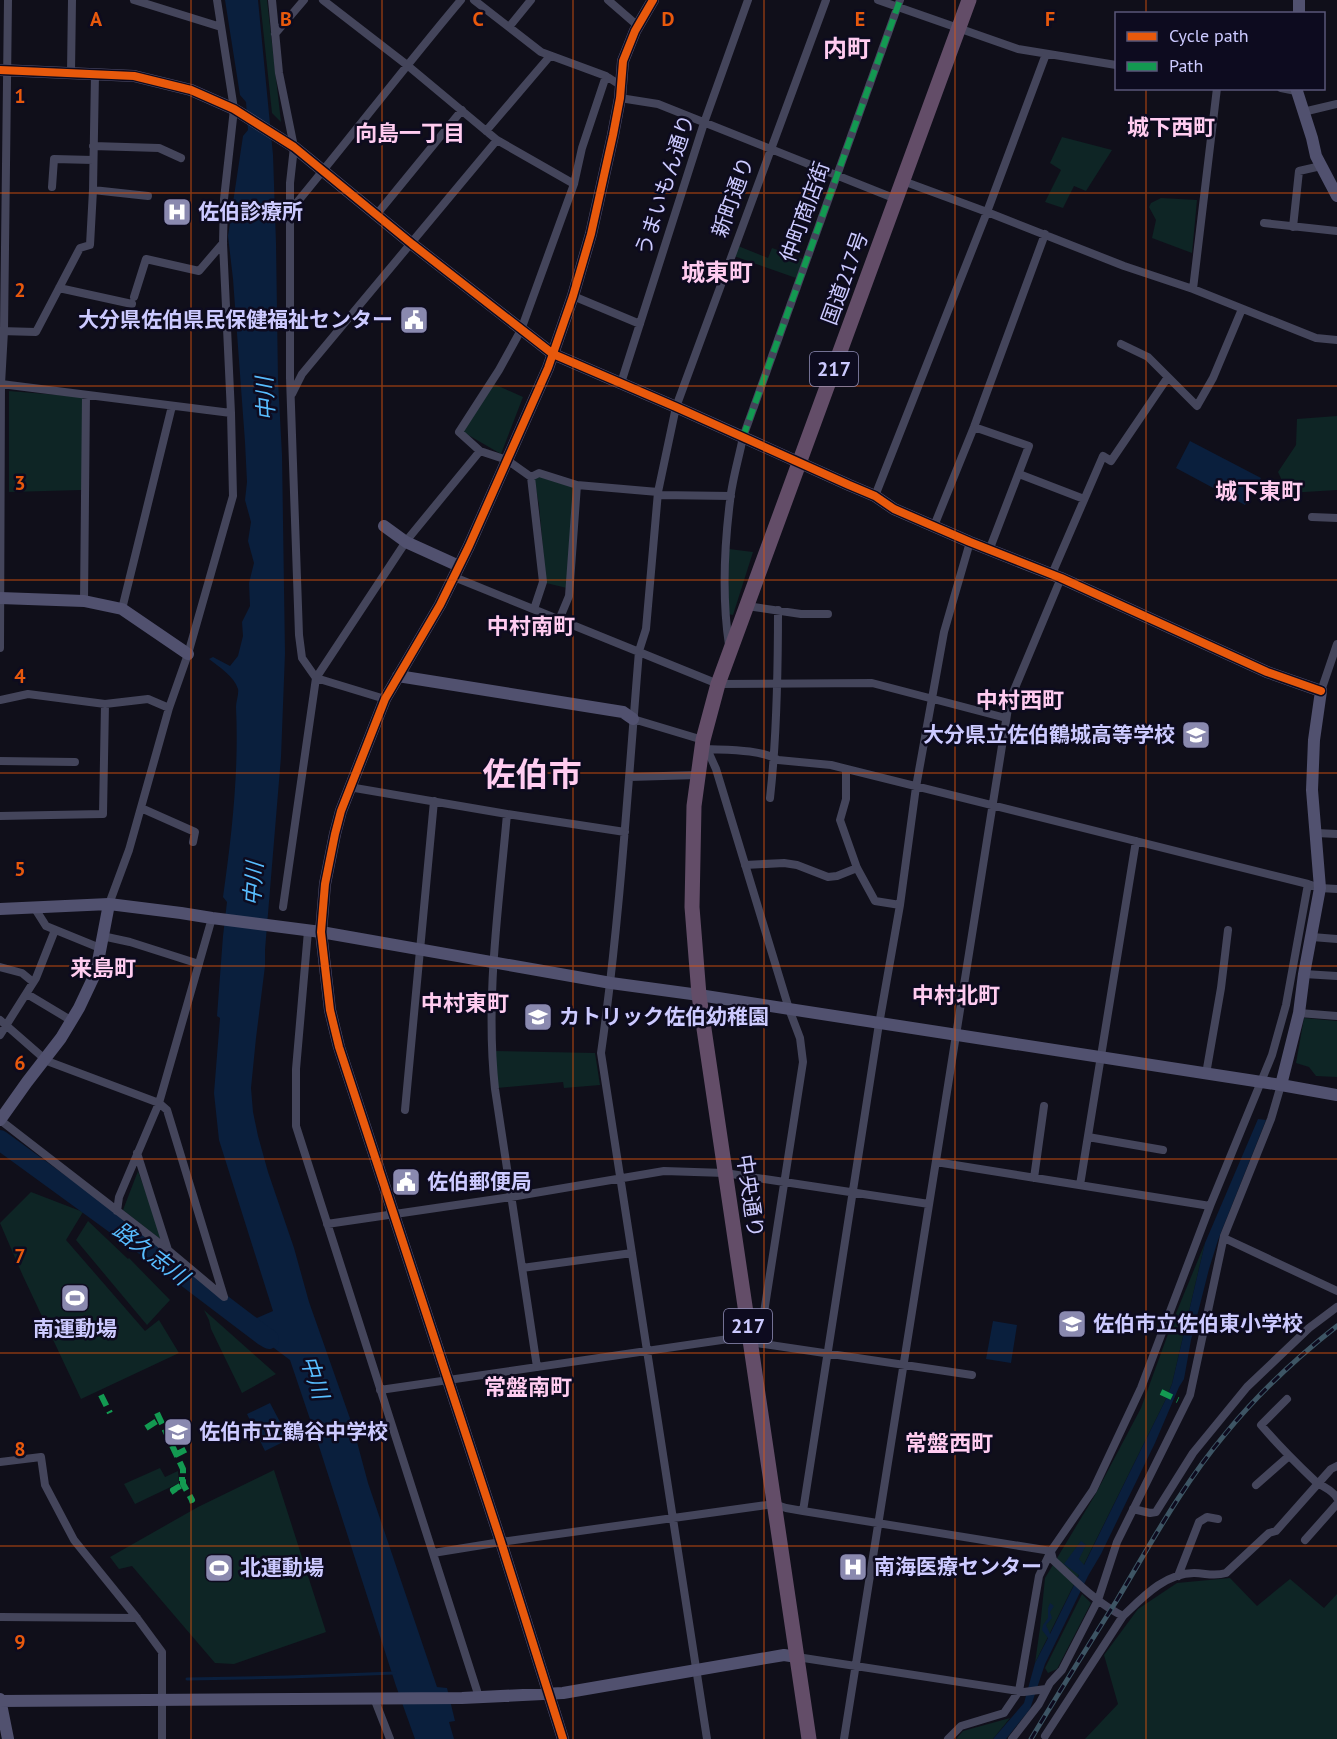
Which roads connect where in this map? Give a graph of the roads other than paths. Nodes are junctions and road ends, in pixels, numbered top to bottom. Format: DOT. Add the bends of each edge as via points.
graph roads {
  1 [pos="8,0"];
  2 [pos="72,0"];
  3 [pos="134,0"];
  4 [pos="217,0"];
  5 [pos="272,0"];
  6 [pos="304,0"];
  7 [pos="323,0"];
  8 [pos="461,0"];
  9 [pos="474,0"];
  10 [pos="531,0"];
  11 [pos="608,0"];
  12 [pos="653,0"];
  13 [pos="748,0"];
  14 [pos="826,0"];
  15 [pos="878,0"];
  16 [pos="969,0"];
  17 [pos="899,4"];
  18 [pos="638,26"];
  19 [pos="221,27"];
  20 [pos="509,27"];
  21 [pos="958,29"];
  22 [pos="275,34"];
  23 [pos="1046,54"];
  24 [pos="550,56"];
  25 [pos="407,65"];
  26 [pos="1115,65"];
  27 [pos="4,70"];
  28 [pos="71,72"];
  29 [pos="95,74"];
  30 [pos="606,76"];
  31 [pos="1217,90"];
  32 [pos="1296,90"];
  33 [pos="620,92"];
  34 [pos="1337,104"];
  35 [pos="462,110"];
  36 [pos="237,111"];
  37 [pos="1303,112"];
  38 [pos="704,123"];
  39 [pos="486,131"];
  40 [pos="497,140"];
  41 [pos="289,143"];
  42 [pos="93,146"];
  43 [pos="770,150"];
  44 [pos="181,158"];
  45 [pos="93,160"];
  46 [pos="1321,166"];
  47 [pos="324,171"];
  48 [pos="837,175"];
  49 [pos="903,181"];
  50 [pos="574,183"];
  51 [pos="52,187"];
  52 [pos="93,190"];
  53 [pos="148,196"];
  54 [pos="1337,196"];
  55 [pos="896,200"];
  56 [pos="290,211"];
  57 [pos="987,212"];
  58 [pos="377,214"];
  59 [pos="1264,224"];
  60 [pos="1293,226"];
  61 [pos="1337,231"];
  62 [pos="1045,234"];
  63 [pos="223,243"];
  64 [pos="412,244"];
  65 [pos="2,262"];
  66 [pos="59,288"];
  67 [pos="1193,289"];
  68 [pos="573,296"];
  69 [pos="1242,309"];
  70 [pos="640,324"];
  71 [pos="521,330"];
  72 [pos="2,331"];
  73 [pos="1337,340"];
  74 [pos="1121,345"];
  75 [pos="553,354"];
  76 [pos="1168,377"];
  77 [pos="621,383"];
  78 [pos="1,384"];
  79 [pos="86,394"];
  80 [pos="291,396"];
  81 [pos="172,406"];
  82 [pos="676,407"];
  83 [pos="231,413"];
  84 [pos="975,427"];
  85 [pos="743,437"];
  86 [pos="480,451"];
  87 [pos="507,460"];
  88 [pos="799,463"];
  89 [pos="1019,474"];
  90 [pos="531,477"];
  91 [pos="578,485"];
  92 [pos="658,494"];
  93 [pos="731,496"];
  94 [pos="875,496"];
  95 [pos="1084,499"];
  96 [pos="1312,517"];
  97 [pos="1337,518"];
  98 [pos="0,524"];
  99 [pos="384,526"];
  100 [pos="934,526"];
  101 [pos="406,542"];
  102 [pos="970,542"];
  103 [pos="990,548"];
  104 [pos="456,572"];
  105 [pos="1056,576"];
  106 [pos="0,598"];
  107 [pos="84,601"];
  108 [pos="747,606"];
  109 [pos="122,609"];
  110 [pos="534,609"];
  111 [pos="778,610"];
  112 [pos="828,614"];
  113 [pos="560,620"];
  114 [pos="1337,644"];
  115 [pos="0,648"];
  116 [pos="639,651"];
  117 [pos="730,652"];
  118 [pos="188,654"];
  119 [pos="398,676"];
  120 [pos="316,678"];
  121 [pos="718,684"];
  122 [pos="778,684"];
  123 [pos="1321,691"];
  124 [pos="385,699"];
  125 [pos="932,699"];
  126 [pos="0,700"];
  127 [pos="105,704"];
  128 [pos="169,708"];
  129 [pos="633,718"];
  130 [pos="1006,718"];
  131 [pos="705,745"];
  132 [pos="775,758"];
  133 [pos="0,761"];
  134 [pos="75,762"];
  135 [pos="846,769"];
  136 [pos="698,775"];
  137 [pos="629,777"];
  138 [pos="916,787"];
  139 [pos="349,788"];
  140 [pos="770,798"];
  141 [pos="434,801"];
  142 [pos="992,806"];
  143 [pos="141,808"];
  144 [pos="507,814"];
  145 [pos="0,816"];
  146 [pos="625,832"];
  147 [pos="1316,833"];
  148 [pos="1337,834"];
  149 [pos="1136,841"];
  150 [pos="193,842"];
  151 [pos="745,865"];
  152 [pos="857,868"];
  153 [pos="1314,886"];
  154 [pos="1337,889"];
  155 [pos="109,904"];
  156 [pos="900,905"];
  157 [pos="34,907"];
  158 [pos="283,907"];
  159 [pos="0,909"];
  160 [pos="215,919"];
  161 [pos="55,930"];
  162 [pos="1228,930"];
  163 [pos="308,931"];
  164 [pos="321,932"];
  165 [pos="1312,937"];
  166 [pos="1337,939"];
  167 [pos="101,942"];
  168 [pos="422,950"];
  169 [pos="494,962"];
  170 [pos="199,964"];
  171 [pos="0,967"];
  172 [pos="1304,974"];
  173 [pos="1337,976"];
  174 [pos="33,982"];
  175 [pos="611,983"];
  176 [pos="27,993"];
  177 [pos="699,995"];
  178 [pos="789,1009"];
  179 [pos="1299,1013"];
  180 [pos="1337,1016"];
  181 [pos="72,1021"];
  182 [pos="3,1023"];
  183 [pos="879,1023"];
  184 [pos="0,1035"];
  185 [pos="956,1035"];
  186 [pos="1100,1058"];
  187 [pos="46,1060"];
  188 [pos="1206,1074"];
  189 [pos="1260,1083"];
  190 [pos="1281,1085"];
  191 [pos="1337,1095"];
  192 [pos="159,1102"];
  193 [pos="1044,1106"];
  194 [pos="405,1110"];
  195 [pos="0,1120"];
  196 [pos="1088,1137"];
  197 [pos="1163,1150"];
  198 [pos="137,1153"];
  199 [pos="936,1162"];
  200 [pos="725,1173"];
  201 [pos="1034,1178"];
  202 [pos="620,1179"];
  203 [pos="784,1181"];
  204 [pos="1080,1185"];
  205 [pos="852,1193"];
  206 [pos="511,1197"];
  207 [pos="929,1204"];
  208 [pos="1210,1206"];
  209 [pos="117,1211"];
  210 [pos="393,1214"];
  211 [pos="327,1224"];
  212 [pos="1224,1238"];
  213 [pos="168,1250"];
  214 [pos="632,1254"];
  215 [pos="522,1268"];
  216 [pos="1337,1291"];
  217 [pos="1337,1306"];
  218 [pos="749,1334"];
  219 [pos="647,1351"];
  220 [pos="827,1353"];
  221 [pos="904,1365"];
  222 [pos="537,1367"];
  223 [pos="972,1375"];
  224 [pos="448,1381"];
  225 [pos="380,1390"];
  226 [pos="1287,1399"];
  227 [pos="1289,1456"];
  228 [pos="0,1462"];
  229 [pos="1337,1466"];
  230 [pos="1318,1484"];
  231 [pos="1256,1485"];
  232 [pos="1337,1498"];
  233 [pos="774,1503"];
  234 [pos="1337,1504"];
  235 [pos="1133,1509"];
  236 [pos="803,1511"];
  237 [pos="673,1518"];
  238 [pos="1218,1520"];
  239 [pos="879,1523"];
  240 [pos="1305,1540"];
  241 [pos="501,1542"];
  242 [pos="432,1553"];
  243 [pos="1052,1556"];
  244 [pos="1178,1576"];
  245 [pos="1094,1597"];
  246 [pos="0,1617"];
  247 [pos="1123,1617"];
  248 [pos="137,1618"];
  249 [pos="797,1657"];
  250 [pos="856,1665"];
  251 [pos="695,1669"];
  252 [pos="1046,1689"];
  253 [pos="1022,1691"];
  254 [pos="548,1695"];
  255 [pos="479,1697"];
  256 [pos="374,1698"];
  257 [pos="163,1699"];
  258 [pos="0,1700"];
  259 [pos="1045,1736"];
  260 [pos="8,1739"];
  261 [pos="162,1739"];
  262 [pos="390,1739"];
  263 [pos="563,1739"];
  264 [pos="707,1739"];
  265 [pos="809,1739"];
  266 [pos="844,1739"];
  267 [pos="948,1739"];
  268 [pos="1012,1739"];
  1 -- 27 [label="street"];
  2 -- 28 [label="street"];
  3 -- 19 [label="street"];
  4 -- 19 [label="street"];
  5 -- 22 [label="street"];
  6 -- 22 [label="street"];
  7 -- 25 [label="street"];
  8 -- 25 [label="street"];
  9 -- 20 [label="street"];
  10 -- 20 [label="street"];
  11 -- 18 [label="street"];
  12 -- 18 [label="street"];
  13 -- 38 [label="street, うまいもん通り"];
  14 -- 43 [label="street, 新町通り"];
  15 -- 17 [label="street"];
  16 -- 21 [label="highway, 国道217号 / 217"];
  17 -- 21 [label="street"];
  17 -- 48 [label="street, 仲町商店街"];
  18 -- 33 [label="street" via="623,61"];
  19 -- 36 [label="street"];
  20 -- 24 [label="street"];
  21 -- 23 [label="street"];
  21 -- 49 [label="highway, 国道217号 / 217"];
  22 -- 41 [label="street"];
  23 -- 26 [label="street"];
  23 -- 57 [label="street"];
  24 -- 30 [label="street"];
  24 -- 39 [label="street"];
  25 -- 35 [label="street"];
  25 -- 47 [label="street"];
  27 -- 28 [label="street"];
  27 -- 65 [label="street"];
  28 -- 29 [label="street"];
  29 -- 36 [label="street" via="167,83"];
  29 -- 42 [label="street"];
  30 -- 33 [label="street"];
  30 -- 50 [label="street"];
  31 -- 67 [label="street"];
  32 -- 37 [label="street"];
  33 -- 38 [label="street"];
  33 -- 68 [label="street" via="591,234"];
  34 -- 37 [label="street"];
  35 -- 39 [label="street"];
  35 -- 58 [label="street"];
  36 -- 41 [label="street"];
  36 -- 63 [label="street" via="224,198"];
  37 -- 46 [label="street"];
  38 -- 43 [label="street"];
  38 -- 70 [label="street, うまいもん通り"];
  39 -- 40 [label="street"];
  40 -- 50 [label="street"];
  40 -- 64 [label="street"];
  41 -- 47 [label="street"];
  41 -- 56 [label="street"];
  42 -- 44 [label="street" via="159,148"];
  42 -- 45 [label="street"];
  43 -- 48 [label="street"];
  43 -- 82 [label="street, 新町通り"];
  45 -- 51 [label="street" via="54,159"];
  45 -- 52 [label="street"];
  46 -- 54 [label="street"];
  46 -- 60 [label="street" via="1299,171"];
  47 -- 56 [label="street"];
  47 -- 58 [label="street"];
  48 -- 55 [label="street"];
  48 -- 85 [label="street, 仲町商店街"];
  49 -- 55 [label="highway, 国道217号 / 217"];
  49 -- 57 [label="street"];
  50 -- 71 [label="street"];
  52 -- 53 [label="street"];
  52 -- 66 [label="street" via="90,245 80,248"];
  55 -- 88 [label="highway, 国道217号 / 217"];
  56 -- 80 [label="street"];
  57 -- 62 [label="street"];
  57 -- 94 [label="street"];
  58 -- 64 [label="street"];
  59 -- 60 [label="street"];
  60 -- 61 [label="street"];
  62 -- 67 [label="street"];
  62 -- 84 [label="street"];
  63 -- 66 [label="street" via="200,271 146,259 133,301"];
  63 -- 83 [label="street"];
  64 -- 71 [label="street"];
  64 -- 80 [label="street" via="302,374"];
  65 -- 72 [label="street"];
  66 -- 72 [label="street" via="36,332"];
  67 -- 69 [label="street"];
  68 -- 70 [label="street"];
  68 -- 75 [label="street"];
  69 -- 73 [label="street" via="1316,338"];
  69 -- 76 [label="street" via="1197,406"];
  70 -- 77 [label="street, うまいもん通り"];
  71 -- 75 [label="street"];
  71 -- 86 [label="street" via="459,432"];
  72 -- 78 [label="street"];
  74 -- 76 [label="street" via="1148,357"];
  75 -- 77 [label="street"];
  75 -- 87 [label="street"];
  76 -- 95 [label="street" via="1111,461 1103,456"];
  77 -- 82 [label="street"];
  78 -- 79 [label="street"];
  78 -- 98 [label="street"];
  79 -- 81 [label="street"];
  79 -- 107 [label="street"];
  80 -- 120 [label="street" via="299,635 303,658"];
  81 -- 83 [label="street"];
  81 -- 109 [label="street"];
  82 -- 85 [label="street"];
  82 -- 92 [label="street, 新町通り"];
  83 -- 118 [label="street" via="233,496"];
  84 -- 89 [label="street" via="1029,446"];
  84 -- 100 [label="street"];
  85 -- 88 [label="street"];
  85 -- 93 [label="street, 仲町商店街"];
  86 -- 87 [label="street"];
  86 -- 101 [label="street"];
  87 -- 90 [label="street"];
  87 -- 104 [label="street"];
  88 -- 94 [label="street"];
  88 -- 108 [label="highway, 国道217号 / 217"];
  89 -- 95 [label="street"];
  89 -- 103 [label="street"];
  90 -- 91 [label="street" via="538,473"];
  90 -- 110 [label="street" via="543,582"];
  91 -- 92 [label="street"];
  91 -- 113 [label="street" via="569,596"];
  92 -- 93 [label="street"];
  92 -- 116 [label="street, 新町通り" via="646,629"];
  93 -- 117 [label="street, 仲町商店街" via="724,614"];
  94 -- 100 [label="street"];
  95 -- 105 [label="street"];
  96 -- 97 [label="street"];
  98 -- 106 [label="street"];
  99 -- 101 [label="street"];
  100 -- 102 [label="street"];
  101 -- 104 [label="street"];
  101 -- 120 [label="street"];
  102 -- 103 [label="street"];
  102 -- 125 [label="street" via="944,632"];
  103 -- 105 [label="street"];
  104 -- 110 [label="street"];
  104 -- 119 [label="street"];
  105 -- 123 [label="street" via="1267,672"];
  105 -- 130 [label="street"];
  106 -- 107 [label="street"];
  106 -- 115 [label="street"];
  107 -- 109 [label="street"];
  108 -- 111 [label="street"];
  108 -- 117 [label="highway, 国道217号 / 217"];
  109 -- 118 [label="street"];
  110 -- 113 [label="street"];
  111 -- 112 [label="street"];
  111 -- 122 [label="street"];
  113 -- 116 [label="street"];
  114 -- 123 [label="street"];
  116 -- 121 [label="street"];
  116 -- 129 [label="street, 新町通り"];
  117 -- 121 [label="highway, 国道217号 / 217"];
  118 -- 128 [label="street"];
  119 -- 124 [label="street"];
  119 -- 129 [label="street" via="623,712"];
  120 -- 124 [label="street"];
  120 -- 158 [label="street"];
  121 -- 122 [label="street"];
  121 -- 131 [label="highway, 国道217号 / 217"];
  122 -- 125 [label="street" via="872,683"];
  122 -- 132 [label="street"];
  123 -- 147 [label="street" via="1312,790"];
  124 -- 139 [label="street"];
  125 -- 130 [label="street"];
  125 -- 138 [label="street"];
  126 -- 127 [label="street" via="28,694"];
  127 -- 128 [label="street" via="148,699"];
  127 -- 145 [label="street" via="103,814"];
  128 -- 143 [label="street"];
  129 -- 131 [label="street"];
  129 -- 137 [label="street, 新町通り"];
  130 -- 142 [label="street"];
  131 -- 132 [label="street"];
  131 -- 136 [label="highway, 中央通り / 217"];
  131 -- 151 [label="street"];
  132 -- 135 [label="street"];
  132 -- 140 [label="street"];
  133 -- 134 [label="street"];
  135 -- 138 [label="street"];
  135 -- 152 [label="street" via="846,799 840,820"];
  136 -- 137 [label="street"];
  136 -- 177 [label="highway, 中央通り / 217" via="692,907"];
  137 -- 146 [label="street, 新町通り"];
  138 -- 142 [label="street"];
  138 -- 156 [label="street"];
  139 -- 141 [label="street"];
  139 -- 164 [label="street" via="327,874"];
  141 -- 144 [label="street"];
  141 -- 168 [label="street"];
  142 -- 149 [label="street"];
  142 -- 185 [label="street"];
  143 -- 150 [label="street" via="195,832"];
  143 -- 155 [label="street"];
  144 -- 146 [label="street"];
  144 -- 169 [label="street"];
  146 -- 175 [label="street, 新町通り"];
  147 -- 148 [label="street"];
  147 -- 153 [label="street"];
  149 -- 153 [label="street"];
  149 -- 186 [label="street"];
  151 -- 152 [label="street" via="797,864 828,877"];
  151 -- 178 [label="street"];
  152 -- 156 [label="street" via="875,901"];
  153 -- 154 [label="street"];
  153 -- 165 [label="street"];
  153 -- 189 [label="street" via="1278,1035"];
  155 -- 157 [label="street"];
  155 -- 160 [label="street"];
  155 -- 167 [label="street"];
  156 -- 183 [label="street"];
  157 -- 159 [label="street"];
  157 -- 161 [label="street" via="46,926"];
  160 -- 163 [label="street"];
  160 -- 170 [label="street"];
  161 -- 167 [label="street"];
  161 -- 174 [label="street"];
  162 -- 188 [label="street"];
  163 -- 164 [label="street"];
  163 -- 211 [label="street" via="296,1069 296,1126"];
  164 -- 168 [label="street"];
  164 -- 210 [label="street" via="330,1010 339,1047"];
  165 -- 166 [label="street"];
  165 -- 172 [label="street"];
  167 -- 170 [label="street" via="130,942"];
  167 -- 181 [label="street" via="96,972"];
  168 -- 169 [label="street"];
  168 -- 194 [label="street"];
  169 -- 175 [label="street"];
  169 -- 206 [label="street" via="491,1050"];
  170 -- 192 [label="street"];
  171 -- 174 [label="street" via="22,973"];
  172 -- 173 [label="street"];
  172 -- 179 [label="street"];
  174 -- 176 [label="street"];
  175 -- 177 [label="street"];
  175 -- 202 [label="street, 新町通り" via="601,1053"];
  176 -- 181 [label="street"];
  176 -- 182 [label="street"];
  177 -- 178 [label="street"];
  177 -- 200 [label="highway, 中央通り / 217"];
  178 -- 183 [label="street"];
  178 -- 203 [label="street" via="800,1038 803,1062"];
  179 -- 180 [label="street"];
  179 -- 190 [label="street"];
  181 -- 187 [label="street"];
  182 -- 184 [label="street"];
  182 -- 187 [label="street"];
  183 -- 185 [label="street"];
  183 -- 205 [label="street"];
  185 -- 186 [label="street"];
  185 -- 199 [label="street"];
  186 -- 188 [label="street"];
  186 -- 196 [label="street"];
  187 -- 192 [label="street"];
  187 -- 195 [label="street"];
  188 -- 189 [label="street"];
  189 -- 190 [label="street"];
  189 -- 208 [label="street"];
  190 -- 191 [label="street"];
  190 -- 212 [label="street"];
  192 -- 198 [label="street"];
  192 -- 213 [label="street" via="167,1110 225,1298"];
  193 -- 201 [label="street"];
  195 -- 209 [label="street"];
  196 -- 197 [label="street"];
  196 -- 204 [label="street"];
  198 -- 209 [label="street"];
  198 -- 213 [label="street"];
  199 -- 201 [label="street"];
  199 -- 207 [label="street"];
  200 -- 202 [label="street" via="664,1171"];
  200 -- 203 [label="street"];
  200 -- 218 [label="highway, 中央通り / 217"];
  201 -- 204 [label="street"];
  202 -- 206 [label="street"];
  202 -- 214 [label="street, 新町通り"];
  203 -- 205 [label="street"];
  203 -- 218 [label="street" via="763,1319"];
  204 -- 208 [label="street"];
  205 -- 207 [label="street"];
  205 -- 220 [label="street"];
  206 -- 210 [label="street"];
  206 -- 215 [label="street"];
  207 -- 221 [label="street"];
  208 -- 243 [label="street" via="1141,1388 1093,1490"];
  209 -- 213 [label="street"];
  210 -- 211 [label="street"];
  210 -- 224 [label="street"];
  211 -- 225 [label="street"];
  212 -- 216 [label="street"];
  212 -- 235 [label="street" via="1190,1395"];
  214 -- 215 [label="street"];
  214 -- 219 [label="street, 新町通り"];
  215 -- 222 [label="street"];
  217 -- 235 [label="street" via="1247,1386 1193,1453 1156,1512"];
  218 -- 219 [label="street"];
  218 -- 220 [label="street"];
  218 -- 233 [label="highway, 中央通り / 217"];
  219 -- 222 [label="street"];
  219 -- 237 [label="street, 新町通り"];
  220 -- 221 [label="street"];
  220 -- 236 [label="street"];
  221 -- 223 [label="street"];
  221 -- 239 [label="street"];
  222 -- 224 [label="street"];
  224 -- 225 [label="street"];
  224 -- 241 [label="street"];
  225 -- 242 [label="street"];
  226 -- 227 [label="street" via="1262,1425"];
  227 -- 230 [label="street"];
  227 -- 231 [label="street"];
  228 -- 248 [label="street" via="41,1457 45,1485 74,1540"];
  229 -- 230 [label="street"];
  230 -- 232 [label="street"];
  230 -- 244 [label="street" via="1276,1531 1226,1573"];
  233 -- 236 [label="street"];
  233 -- 237 [label="street"];
  233 -- 249 [label="highway, 中央通り / 217"];
  234 -- 240 [label="street"];
  235 -- 245 [label="street"];
  236 -- 239 [label="street"];
  237 -- 241 [label="street"];
  237 -- 251 [label="street, 新町通り"];
  238 -- 244 [label="street" via="1206,1516 1199,1522"];
  239 -- 243 [label="street"];
  239 -- 250 [label="street"];
  241 -- 242 [label="street"];
  241 -- 254 [label="street"];
  242 -- 255 [label="street"];
  243 -- 245 [label="street"];
  243 -- 253 [label="street" via="1039,1576"];
  244 -- 247 [label="street" via="1149,1592"];
  245 -- 247 [label="street"];
  245 -- 252 [label="street" via="1062,1670"];
  246 -- 248 [label="street"];
  247 -- 259 [label="street"];
  248 -- 257 [label="street" via="162,1652"];
  249 -- 250 [label="street"];
  249 -- 251 [label="street" via="784,1655"];
  249 -- 265 [label="highway, 217"];
  250 -- 253 [label="street"];
  250 -- 266 [label="street"];
  251 -- 254 [label="street"];
  251 -- 264 [label="street, 新町通り"];
  252 -- 253 [label="street"];
  252 -- 268 [label="street" via="1040,1704"];
  253 -- 267 [label="street" via="1004,1713 962,1726"];
  254 -- 255 [label="street"];
  254 -- 263 [label="street"];
  255 -- 256 [label="street"];
  256 -- 257 [label="street"];
  256 -- 262 [label="street"];
  257 -- 258 [label="street"];
  257 -- 261 [label="street"];
  258 -- 260 [label="street"];
}
